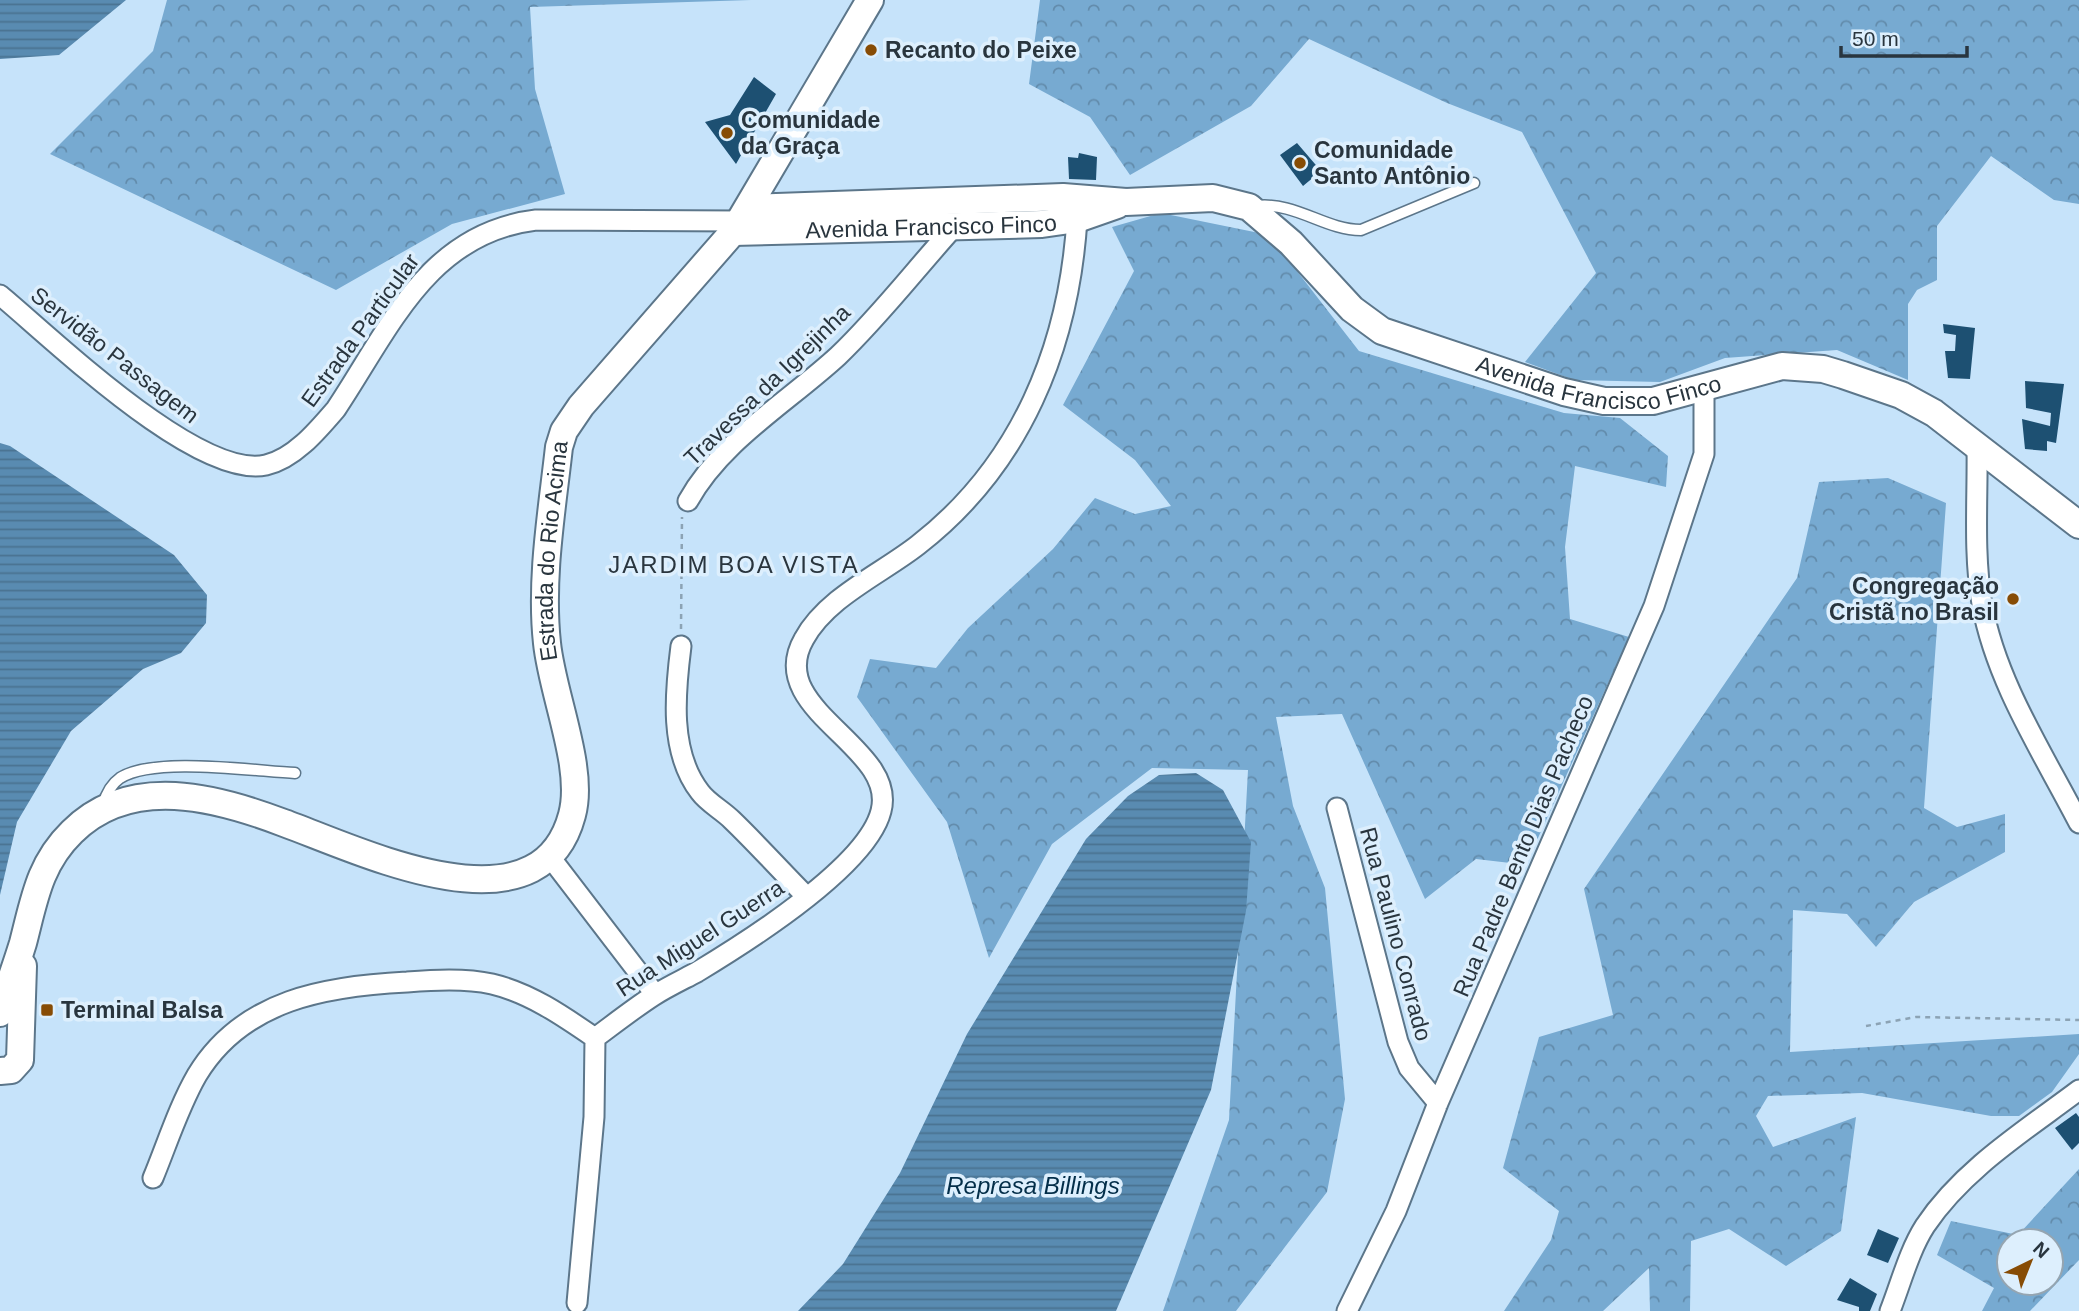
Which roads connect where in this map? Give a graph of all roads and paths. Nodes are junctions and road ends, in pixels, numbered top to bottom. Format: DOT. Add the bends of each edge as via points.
graph roads {
  1 [pos="870,0"];
  2 [pos="1474,183"];
  3 [pos="1249,207"];
  4 [pos="1070,208"];
  5 [pos="741,220"];
  6 [pos="953,228"];
  7 [pos="482,234"];
  8 [pos="0,295"];
  9 [pos="1704,390"];
  10 [pos="1977,444"];
  11 [pos="282,459"];
  12 [pos="688,501"];
  13 [pos="2079,525"];
  14 [pos="681,646"];
  15 [pos="295,773"];
  16 [pos="1337,807"];
  17 [pos="102,808"];
  18 [pos="2079,823"];
  19 [pos="550,857"];
  20 [pos="807,897"];
  21 [pos="23,943"];
  22 [pos="655,994"];
  23 [pos="0,1013"];
  24 [pos="2079,1020"];
  25 [pos="1866,1026"];
  26 [pos="595,1038"];
  27 [pos="0,1071"];
  28 [pos="2079,1090"];
  29 [pos="1438,1103"];
  30 [pos="153,1178"];
  31 [pos="577,1303"];
  32 [pos="1347,1311"];
  33 [pos="1890,1311"];
  1 -- 5 [label="main road, Estrada do Rio Acima"];
  2 -- 3 [label="lane" via="1360,230 1291,209"];
  3 -- 4 [label="main road, Avenida Francisco Finco" via="1213,198"];
  3 -- 9 [label="main road, Avenida Francisco Finco" via="1291,243 1352,309 1382,331 1563,392 1604,401 1653,401"];
  4 -- 5 [label="main road, Avenida Francisco Finco"];
  4 -- 6 [label="main road, Avenida Francisco Finco"];
  4 -- 20 [label="street, Rua Miguel Guerra" via="1068,299 1035,402 1011,445 937,529 839,601 800,646 797,657 802,688 874,771 882,796 876,824 864,841"];
  5 -- 6 [label="main road, Avenida Francisco Finco"];
  5 -- 7 [label="street, Avenida Francisco Finco" via="545,219"];
  5 -- 19 [label="main road, Estrada do Rio Acima" via="581,406 559,446 544,609 575,797 572,817"];
  6 -- 12 [label="street, Travessa da Igrejinha" via="839,355 731,448"];
  7 -- 11 [label="street, Estrada Particular" via="450,253 423,279 336,409"];
  8 -- 11 [label="street, Servidão Passagem" via="172,436 235,464 266,465"];
  9 -- 10 [label="main road, Avenida Francisco Finco" via="1782,366 1823,369 1901,395"];
  9 -- 29 [label="street, Rua Padre Bento Dias Pacheco" via="1704,454 1654,606"];
  10 -- 13 [label="main road, Avenida Francisco Finco"];
  10 -- 18 [label="street" via="1979,580 1994,649"];
  12 -- 14 [label="path, Travessa da Igrejinha" via="680,529"];
  14 -- 20 [label="street" via="676,718 692,779"];
  15 -- 17 [label="lane" via="176,766 137,772 114,783"];
  16 -- 29 [label="street, Rua Paulino Conrado" via="1398,1042 1409,1068"];
  17 -- 19 [label="main road" via="138,798 196,798 271,818 368,856 470,880 519,875"];
  17 -- 21 [label="main road" via="71,832 48,860 31,900"];
  19 -- 22 [label="street"];
  20 -- 22 [label="street, Rua Miguel Guerra" via="742,944"];
  21 -- 23 [label="main road"];
  21 -- 27 [label="main road" via="20,1057 13,1068"];
  22 -- 26 [label="street, Rua Miguel Guerra"];
  24 -- 25 [label="path" via="1916,1017"];
  26 -- 30 [label="street" via="539,1002 489,983 365,984 306,994 248,1023 209,1060 197,1075"];
  26 -- 31 [label="street" via="594,1117"];
  28 -- 33 [label="street" via="1979,1166 1943,1203 1912,1252"];
  29 -- 32 [label="street, Rua Padre Bento Dias Pacheco" via="1396,1211"];
}
